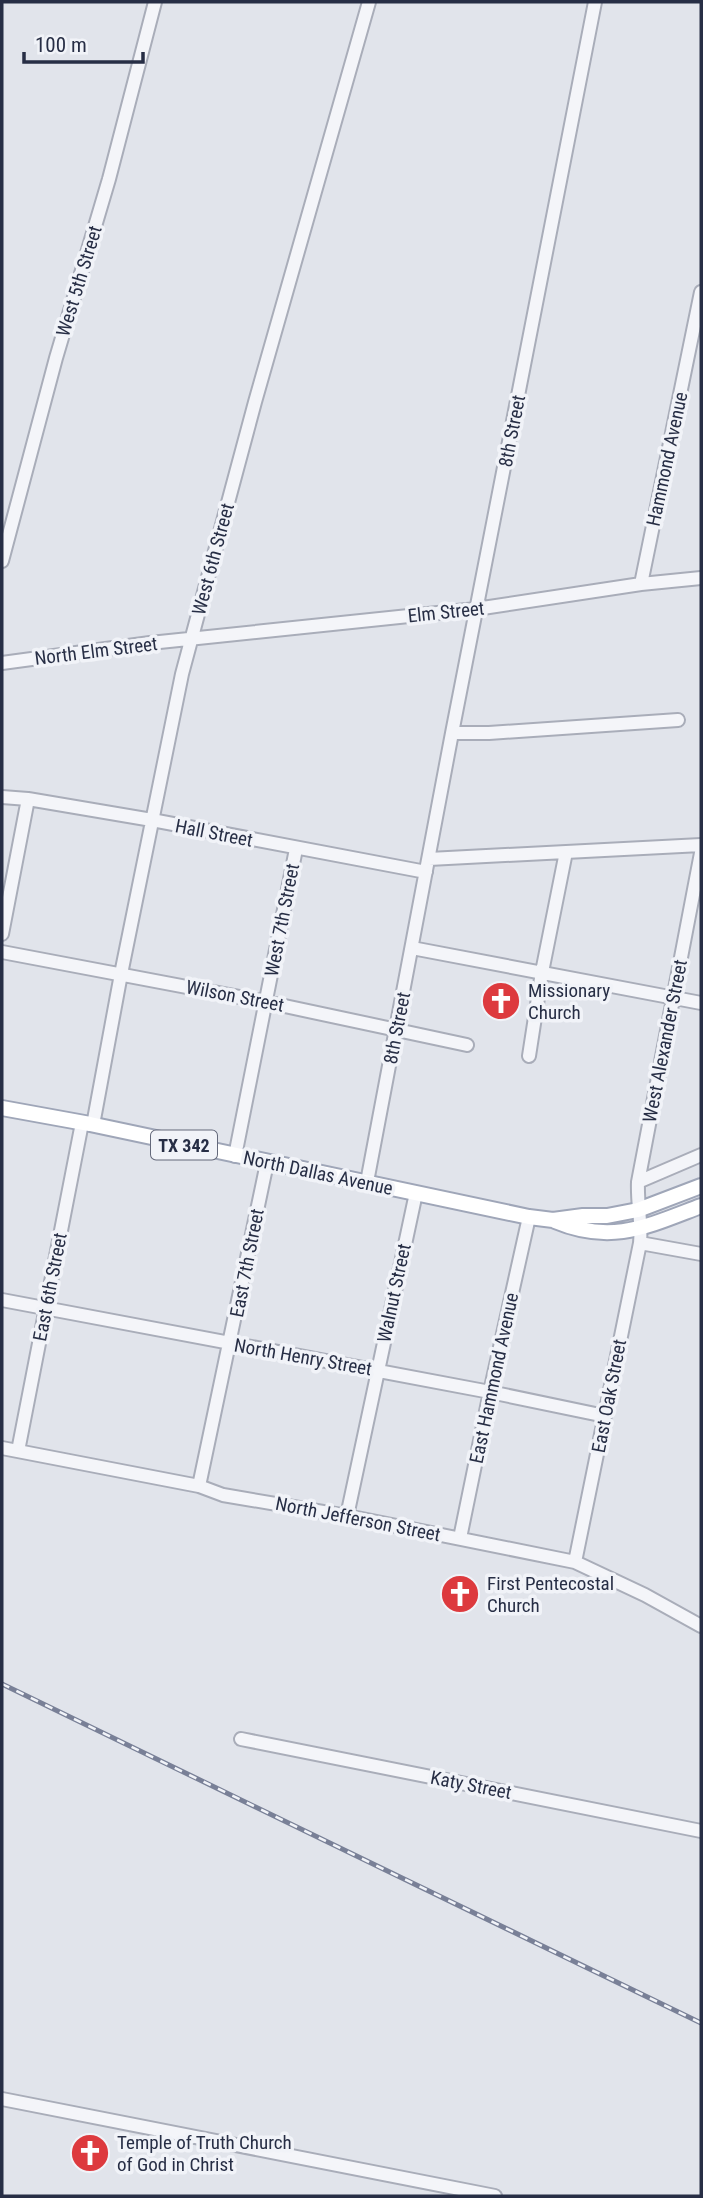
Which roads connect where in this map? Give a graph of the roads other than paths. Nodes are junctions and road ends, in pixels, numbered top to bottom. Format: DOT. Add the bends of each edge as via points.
graph roads {
  1 [pos="155,2"];
  2 [pos="369,2"];
  3 [pos="594,2"];
  4 [pos="701,292"];
  5 [pos="2,561"];
  6 [pos="701,578"];
  7 [pos="641,584"];
  8 [pos="477,609"];
  9 [pos="191,639"];
  10 [pos="2,663"];
  11 [pos="678,720"];
  12 [pos="452,733"];
  13 [pos="2,797"];
  14 [pos="28,799"];
  15 [pos="152,820"];
  16 [pos="701,845"];
  17 [pos="296,849"];
  18 [pos="566,852"];
  19 [pos="701,853"];
  20 [pos="427,866"];
  21 [pos="2,934"];
  22 [pos="412,948"];
  23 [pos="2,952"];
  24 [pos="542,972"];
  25 [pos="121,974"];
  26 [pos="674,998"];
  27 [pos="266,1002"];
  28 [pos="701,1003"];
  29 [pos="397,1030"];
  30 [pos="467,1045"];
  31 [pos="529,1056"];
  32 [pos="2,1108"];
  33 [pos="88,1124"];
  34 [pos="701,1155"];
  35 [pos="235,1156"];
  36 [pos="267,1163"];
  37 [pos="367,1182"];
  38 [pos="638,1182"];
  39 [pos="701,1186"];
  40 [pos="416,1193"];
  41 [pos="701,1206"];
  42 [pos="638,1210"];
  43 [pos="529,1217"];
  44 [pos="552,1220"];
  45 [pos="640,1236"];
  46 [pos="701,1254"];
  47 [pos="2,1300"];
  48 [pos="46,1309"];
  49 [pos="230,1344"];
  50 [pos="377,1371"];
  51 [pos="490,1392"];
  52 [pos="605,1416"];
  53 [pos="2,1448"];
  54 [pos="18,1451"];
  55 [pos="200,1486"];
  56 [pos="347,1516"];
  57 [pos="460,1538"];
  58 [pos="575,1562"];
  59 [pos="701,1626"];
  60 [pos="241,1739"];
  61 [pos="701,1831"];
  62 [pos="2,2099"];
  63 [pos="495,2196"];
  1 -- 5 [label="street, West 5th Street"];
  2 -- 9 [label="street, West 6th Street"];
  3 -- 8 [label="street, 8th Street"];
  4 -- 7 [label="street, Hammond Avenue"];
  6 -- 7 [label="street, Elm Street"];
  7 -- 8 [label="street, Elm Street"];
  8 -- 9 [label="street, Elm Street"];
  8 -- 12 [label="street, 8th Street"];
  9 -- 10 [label="street, North Elm Street"];
  9 -- 15 [label="street, West 6th Street"];
  11 -- 12 [label="street"];
  12 -- 20 [label="street, 8th Street"];
  13 -- 14 [label="street, Hall Street"];
  14 -- 15 [label="street, Hall Street"];
  14 -- 21 [label="street"];
  15 -- 17 [label="street, Hall Street"];
  15 -- 25 [label="street, West 6th Street"];
  16 -- 18 [label="street, Hall Street"];
  17 -- 20 [label="street, Hall Street"];
  17 -- 27 [label="street, West 7th Street"];
  18 -- 20 [label="street, Hall Street"];
  18 -- 24 [label="street"];
  19 -- 26 [label="street, West Alexander Street"];
  20 -- 22 [label="street, 8th Street"];
  22 -- 24 [label="street"];
  22 -- 29 [label="street, 8th Street"];
  23 -- 25 [label="street, Wilson Street"];
  24 -- 26 [label="street"];
  24 -- 31 [label="street"];
  25 -- 27 [label="street, Wilson Street"];
  25 -- 33 [label="street, West 6th Street"];
  26 -- 28 [label="street"];
  26 -- 38 [label="street, West Alexander Street"];
  27 -- 29 [label="street, Wilson Street"];
  27 -- 35 [label="street, West 7th Street"];
  29 -- 30 [label="street, Wilson Street"];
  29 -- 37 [label="street, 8th Street"];
  32 -- 33 [label="main road, North Dallas Avenue / TX 342"];
  33 -- 35 [label="main road, North Dallas Avenue / TX 342"];
  33 -- 48 [label="street, East 6th Street"];
  34 -- 38 [label="street"];
  35 -- 36 [label="main road, North Dallas Avenue / TX 342"];
  36 -- 37 [label="main road, North Dallas Avenue / TX 342"];
  36 -- 49 [label="street, East 7th Street"];
  37 -- 40 [label="main road, North Dallas Avenue / TX 342"];
  38 -- 42 [label="street, West Alexander Street"];
  39 -- 42 [label="main road, North Dallas Avenue / TX 342"];
  40 -- 43 [label="main road, North Dallas Avenue / TX 342"];
  40 -- 50 [label="street, Walnut Street"];
  41 -- 45 [label="main road, North Dallas Avenue / TX 342"];
  42 -- 44 [label="main road, North Dallas Avenue / TX 342"];
  42 -- 45 [label="street, West Alexander Street"];
  43 -- 44 [label="main road, North Dallas Avenue / TX 342"];
  43 -- 51 [label="street, East Hammond Avenue"];
  44 -- 45 [label="main road, North Dallas Avenue / TX 342" via="578,1230"];
  45 -- 46 [label="street"];
  45 -- 52 [label="street, East Oak Street"];
  47 -- 48 [label="street, North Henry Street"];
  48 -- 49 [label="street, North Henry Street"];
  48 -- 54 [label="street, East 6th Street"];
  49 -- 50 [label="street, North Henry Street"];
  49 -- 55 [label="street, East 7th Street"];
  50 -- 51 [label="street, North Henry Street"];
  50 -- 56 [label="street, Walnut Street"];
  51 -- 52 [label="street, North Henry Street"];
  51 -- 57 [label="street, East Hammond Avenue"];
  52 -- 58 [label="street, East Oak Street"];
  53 -- 54 [label="street, North Jefferson Street"];
  54 -- 55 [label="street, North Jefferson Street"];
  55 -- 56 [label="street, North Jefferson Street" via="223,1495"];
  56 -- 57 [label="street, North Jefferson Street"];
  57 -- 58 [label="street, North Jefferson Street"];
  58 -- 59 [label="street, North Jefferson Street"];
  60 -- 61 [label="street, Katy Street"];
  62 -- 63 [label="street"];
}
